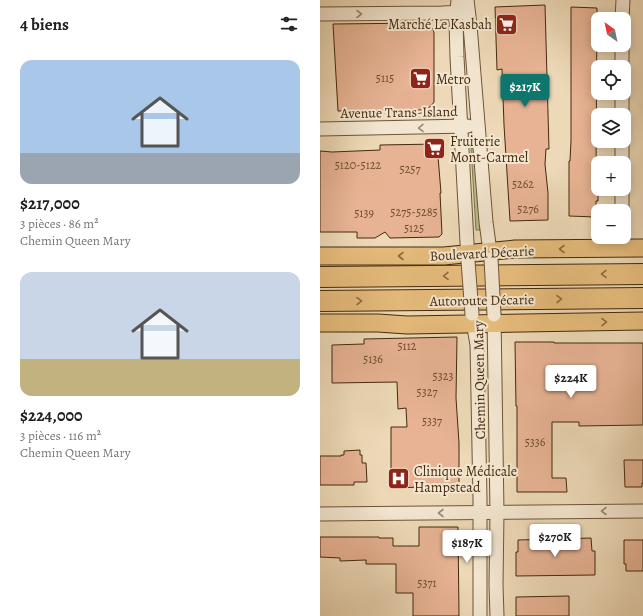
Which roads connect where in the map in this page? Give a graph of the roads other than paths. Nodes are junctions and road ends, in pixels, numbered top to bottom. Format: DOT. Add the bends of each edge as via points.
graph roads {
  1 [pos="623,0"];
  2 [pos="463,6"];
  3 [pos="622,12"];
  4 [pos="320,14"];
  5 [pos="478,126"];
  6 [pos="460,127"];
  7 [pos="320,129"];
  8 [pos="604,244"];
  9 [pos="626,244"];
  10 [pos="643,248"];
  11 [pos="490,255"];
  12 [pos="320,256"];
  13 [pos="468,257"];
  14 [pos="643,274"];
  15 [pos="320,277"];
  16 [pos="643,298"];
  17 [pos="320,301"];
  18 [pos="472,319"];
  19 [pos="494,319"];
  20 [pos="643,321"];
  21 [pos="320,323"];
  22 [pos="643,511"];
  23 [pos="497,512"];
  24 [pos="480,513"];
  25 [pos="320,514"];
  26 [pos="480,616"];
  27 [pos="496,616"];
  1 -- 3 [label="street"];
  4 -- 2 [label="street, one-way" via="442,14"];
  2 -- 5 [label="street, Chemin Queen Mary"];
  2 -- 6 [label="street, Chemin Queen Mary" via="457,56"];
  5 -- 6 [label="street, Avenue Trans-Island"];
  5 -- 11 [label="street, Chemin Queen Mary"];
  6 -- 7 [label="street, Avenue Trans-Island, one-way"];
  6 -- 13 [label="street, Chemin Queen Mary"];
  8 -- 11 [label="main road, Boulevard Décarie, one-way" via="515,249"];
  9 -- 10 [label="main road, Boulevard Décarie"];
  11 -- 13 [label="main road, Boulevard Décarie"];
  11 -- 19 [label="street, Chemin Queen Mary, bridge"];
  13 -- 12 [label="main road, Boulevard Décarie, one-way"];
  13 -- 18 [label="street, Chemin Queen Mary, bridge"];
  14 -- 15 [label="highway, Autoroute Décarie, one-way"];
  17 -- 16 [label="highway, Autoroute Décarie, one-way"];
  18 -- 19 [label="main road"];
  18 -- 21 [label="main road" via="407,325"];
  18 -- 24 [label="street, Chemin Queen Mary" via="477,345"];
  19 -- 20 [label="main road, one-way"];
  19 -- 23 [label="street, Chemin Queen Mary"];
  22 -- 23 [label="street, one-way"];
  23 -- 24 [label="street"];
  23 -- 27 [label="street, Chemin Queen Mary"];
  24 -- 25 [label="street, one-way"];
  24 -- 26 [label="street, Chemin Queen Mary"];
}
